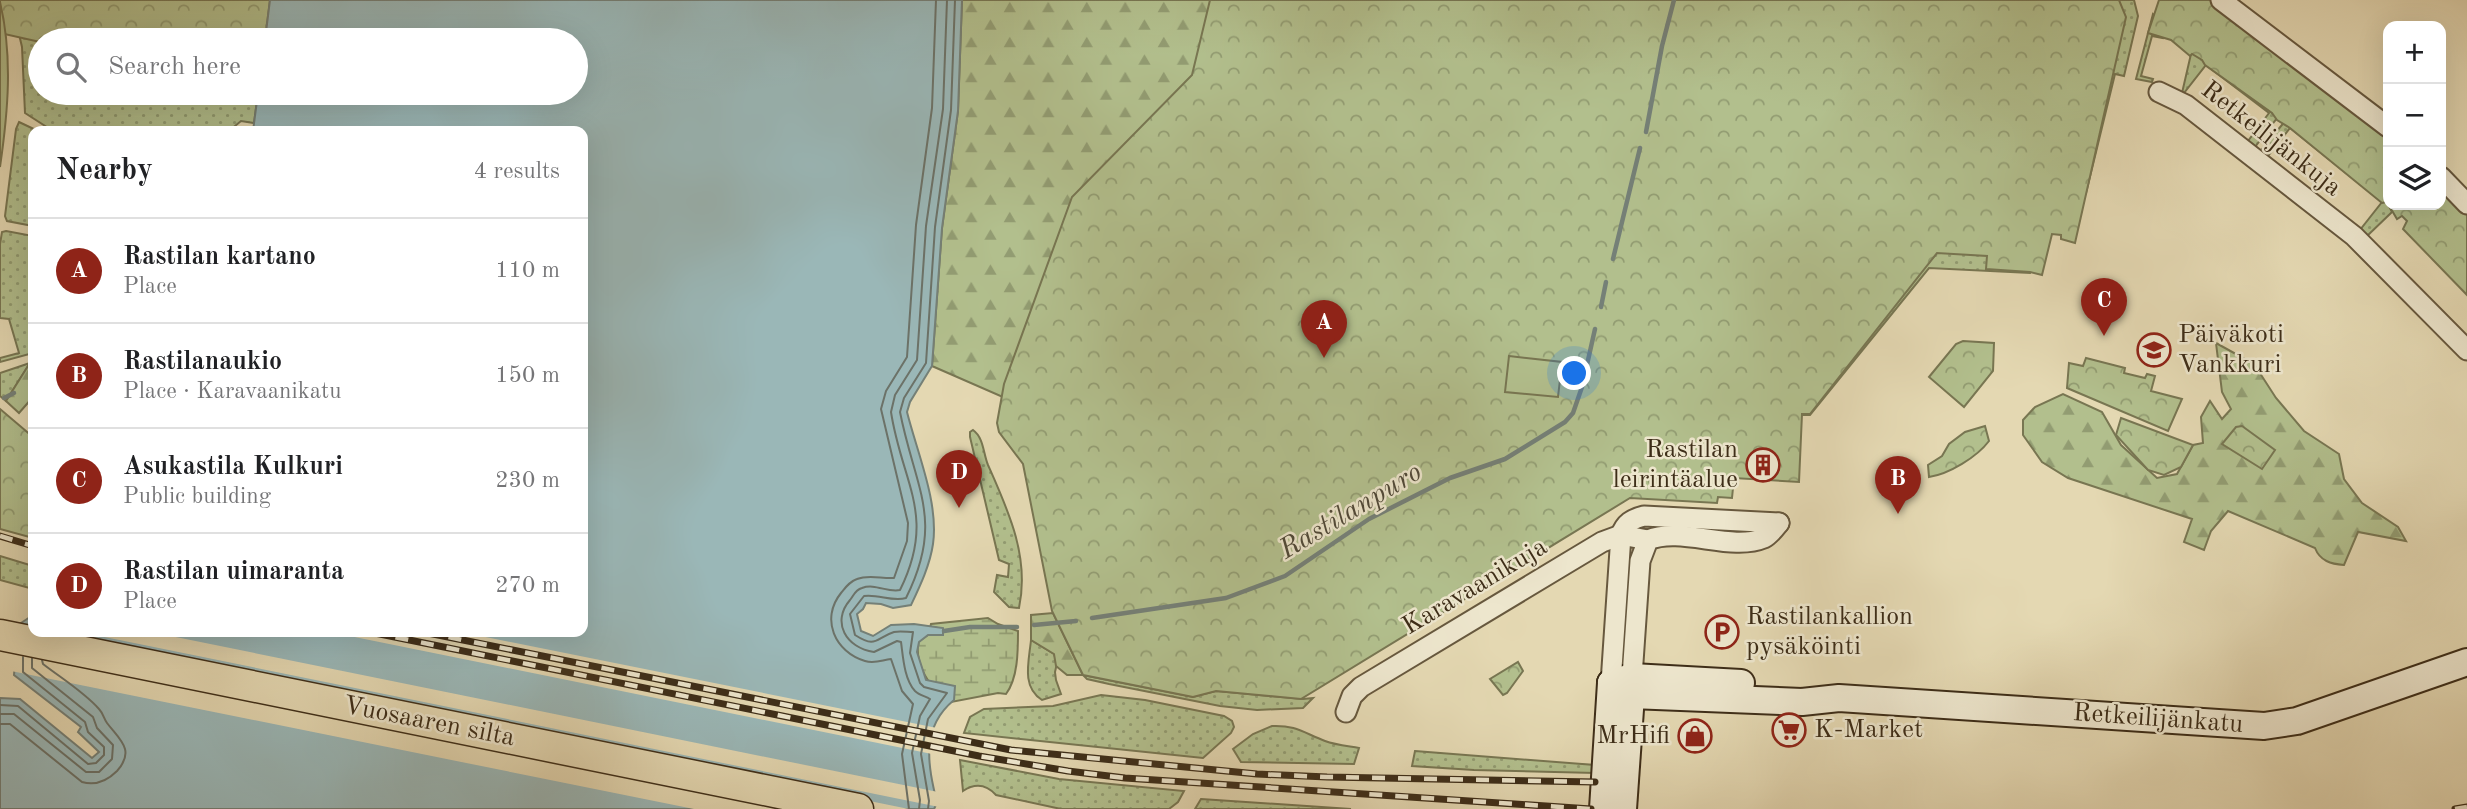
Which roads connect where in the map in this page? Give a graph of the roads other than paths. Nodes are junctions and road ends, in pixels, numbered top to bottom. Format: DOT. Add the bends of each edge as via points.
graph roads {
  1 [pos="2221,0"];
  2 [pos="2160,92"];
  3 [pos="2383,123"];
  4 [pos="2446,182"];
  5 [pos="2467,204"];
  6 [pos="2467,350"];
  7 [pos="1719,520"];
  8 [pos="1621,535"];
  9 [pos="1648,540"];
  10 [pos="1718,540"];
  11 [pos="0,635"];
  12 [pos="0,650"];
  13 [pos="2467,662"];
  14 [pos="1624,685"];
  15 [pos="1346,712"];
  16 [pos="1615,771"];
  17 [pos="778,809"];
  18 [pos="858,809"];
  19 [pos="1603,809"];
  20 [pos="1623,809"];
  1 -- 3 [label="street"];
  2 -- 6 [label="street, Retkeilijänkuja" via="2186,105 2354,236"];
  4 -- 5 [label="street"];
  7 -- 8 [label="street, Karavaanikuja" via="1644,516 1624,526"];
  7 -- 10 [label="street"];
  7 -- 10 [label="street, Karavaanikuja" via="1779,523 1766,537 1751,542"];
  8 -- 9 [label="street"];
  8 -- 14 [label="street"];
  8 -- 15 [label="street, Karavaanikuja" via="1602,542 1361,687"];
  9 -- 10 [label="street" via="1663,536"];
  9 -- 14 [label="street" via="1640,561"];
  11 -- 18 [label="main road, Vuosaaren silta"];
  12 -- 17 [label="main road, Vuosaaren silta"];
  13 -- 14 [label="street, Retkeilijänkatu" via="2297,721 2264,726 1839,698 1802,702"];
  14 -- 16 [label="street"];
  16 -- 19 [label="street"];
  16 -- 20 [label="street"];
}
